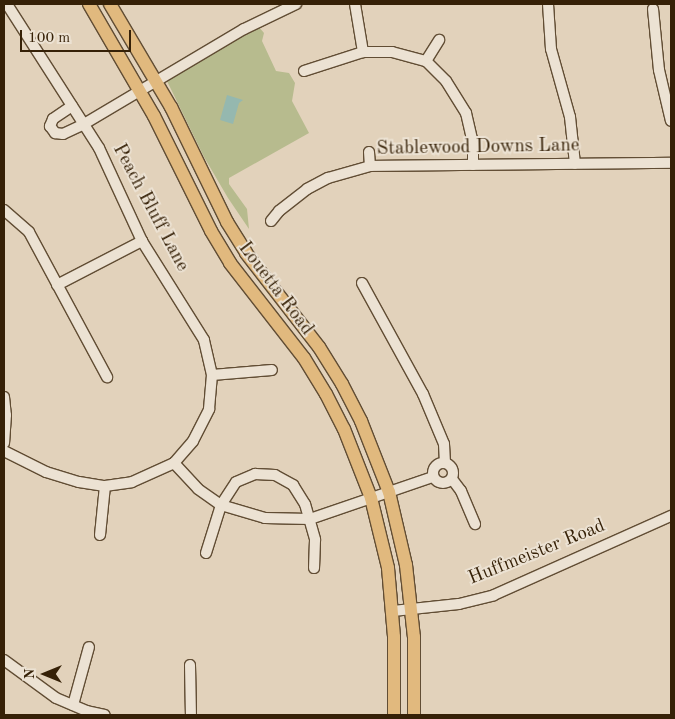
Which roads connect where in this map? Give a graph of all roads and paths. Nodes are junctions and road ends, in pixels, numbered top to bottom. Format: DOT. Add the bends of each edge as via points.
graph roads {
  1 [pos="7,4"];
  2 [pos="89,4"];
  3 [pos="110,4"];
  4 [pos="296,4"];
  5 [pos="355,4"];
  6 [pos="548,4"];
  7 [pos="282,7"];
  8 [pos="654,8"];
  9 [pos="439,40"];
  10 [pos="362,52"];
  11 [pos="426,62"];
  12 [pos="304,71"];
  13 [pos="157,81"];
  14 [pos="140,90"];
  15 [pos="72,106"];
  16 [pos="671,120"];
  17 [pos="84,124"];
  18 [pos="369,152"];
  19 [pos="575,164"];
  20 [pos="671,164"];
  21 [pos="474,165"];
  22 [pos="370,166"];
  23 [pos="4,210"];
  24 [pos="271,220"];
  25 [pos="227,222"];
  26 [pos="211,231"];
  27 [pos="142,241"];
  28 [pos="362,283"];
  29 [pos="57,284"];
  30 [pos="319,347"];
  31 [pos="304,358"];
  32 [pos="272,370"];
  33 [pos="212,375"];
  34 [pos="107,377"];
  35 [pos="4,397"];
  36 [pos="4,443"];
  37 [pos="4,451"];
  38 [pos="174,463"];
  39 [pos="445,463"];
  40 [pos="433,477"];
  41 [pos="452,479"];
  42 [pos="105,486"];
  43 [pos="389,492"];
  44 [pos="371,498"];
  45 [pos="221,504"];
  46 [pos="671,516"];
  47 [pos="310,519"];
  48 [pos="475,524"];
  49 [pos="100,535"];
  50 [pos="206,553"];
  51 [pos="314,568"];
  52 [pos="412,609"];
  53 [pos="393,611"];
  54 [pos="89,647"];
  55 [pos="4,660"];
  56 [pos="190,665"];
  57 [pos="73,705"];
  58 [pos="105,715"];
  59 [pos="191,715"];
  60 [pos="394,715"];
  61 [pos="414,715"];
  1 -- 15 [label="street, Peach Bluff Lane"];
  2 -- 14 [label="main road, Louetta Road"];
  3 -- 13 [label="main road, Louetta Road"];
  4 -- 7 [label="street"];
  5 -- 10 [label="street"];
  6 -- 19 [label="street" via="550,49 570,117"];
  7 -- 13 [label="street"];
  8 -- 16 [label="street" via="659,70"];
  9 -- 11 [label="street"];
  10 -- 11 [label="street" via="392,52"];
  10 -- 12 [label="street"];
  11 -- 21 [label="street" via="446,81 466,112"];
  13 -- 14 [label="street"];
  13 -- 25 [label="main road, Louetta Road"];
  14 -- 17 [label="street"];
  14 -- 26 [label="main road, Louetta Road"];
  15 -- 17 [label="street, Peach Bluff Lane"];
  15 -- 17 [label="street" via="52,119 50,126 55,133 63,134"];
  17 -- 27 [label="street, Peach Bluff Lane" via="99,148"];
  18 -- 22 [label="street"];
  19 -- 20 [label="street, Stablewood Downs Lane"];
  19 -- 21 [label="street, Stablewood Downs Lane"];
  21 -- 22 [label="street, Stablewood Downs Lane"];
  22 -- 24 [label="street, Stablewood Downs Lane" via="328,178 307,189"];
  23 -- 29 [label="street" via="29,232"];
  25 -- 26 [label="main road"];
  25 -- 30 [label="main road, Louetta Road" via="246,253"];
  26 -- 31 [label="main road, Louetta Road" via="230,263"];
  27 -- 29 [label="street"];
  27 -- 33 [label="street, Peach Bluff Lane" via="204,340"];
  28 -- 39 [label="street" via="422,394 444,444"];
  29 -- 34 [label="street"];
  30 -- 31 [label="main road"];
  30 -- 43 [label="main road, Louetta Road" via="361,421"];
  31 -- 44 [label="main road, Louetta Road" via="344,429"];
  32 -- 33 [label="street"];
  33 -- 38 [label="street, Peach Bluff Lane" via="209,409 193,441"];
  35 -- 36 [label="street"];
  37 -- 42 [label="street" via="46,472"];
  38 -- 42 [label="street" via="132,482"];
  38 -- 45 [label="street" via="198,489"];
  39 -- 40 [label="street" via="436,465"];
  39 -- 41 [label="street" via="453,469"];
  40 -- 41 [label="street" via="443,484"];
  40 -- 43 [label="street"];
  41 -- 48 [label="street" via="462,491"];
  42 -- 49 [label="street"];
  43 -- 44 [label="street"];
  43 -- 52 [label="main road, Louetta Road" via="406,565"];
  44 -- 47 [label="street"];
  44 -- 53 [label="main road, Louetta Road" via="388,568"];
  45 -- 47 [label="street" via="265,518"];
  45 -- 47 [label="street" via="236,482 255,474 275,475 293,485"];
  45 -- 50 [label="street"];
  46 -- 52 [label="street, Huffmeister Road" via="494,595 459,604"];
  47 -- 51 [label="street" via="315,540"];
  52 -- 53 [label="street, Huffmeister Road"];
  52 -- 61 [label="main road"];
  53 -- 60 [label="main road"];
  54 -- 57 [label="street"];
  55 -- 57 [label="street" via="56,698"];
  56 -- 59 [label="street"];
  57 -- 58 [label="street"];
}
